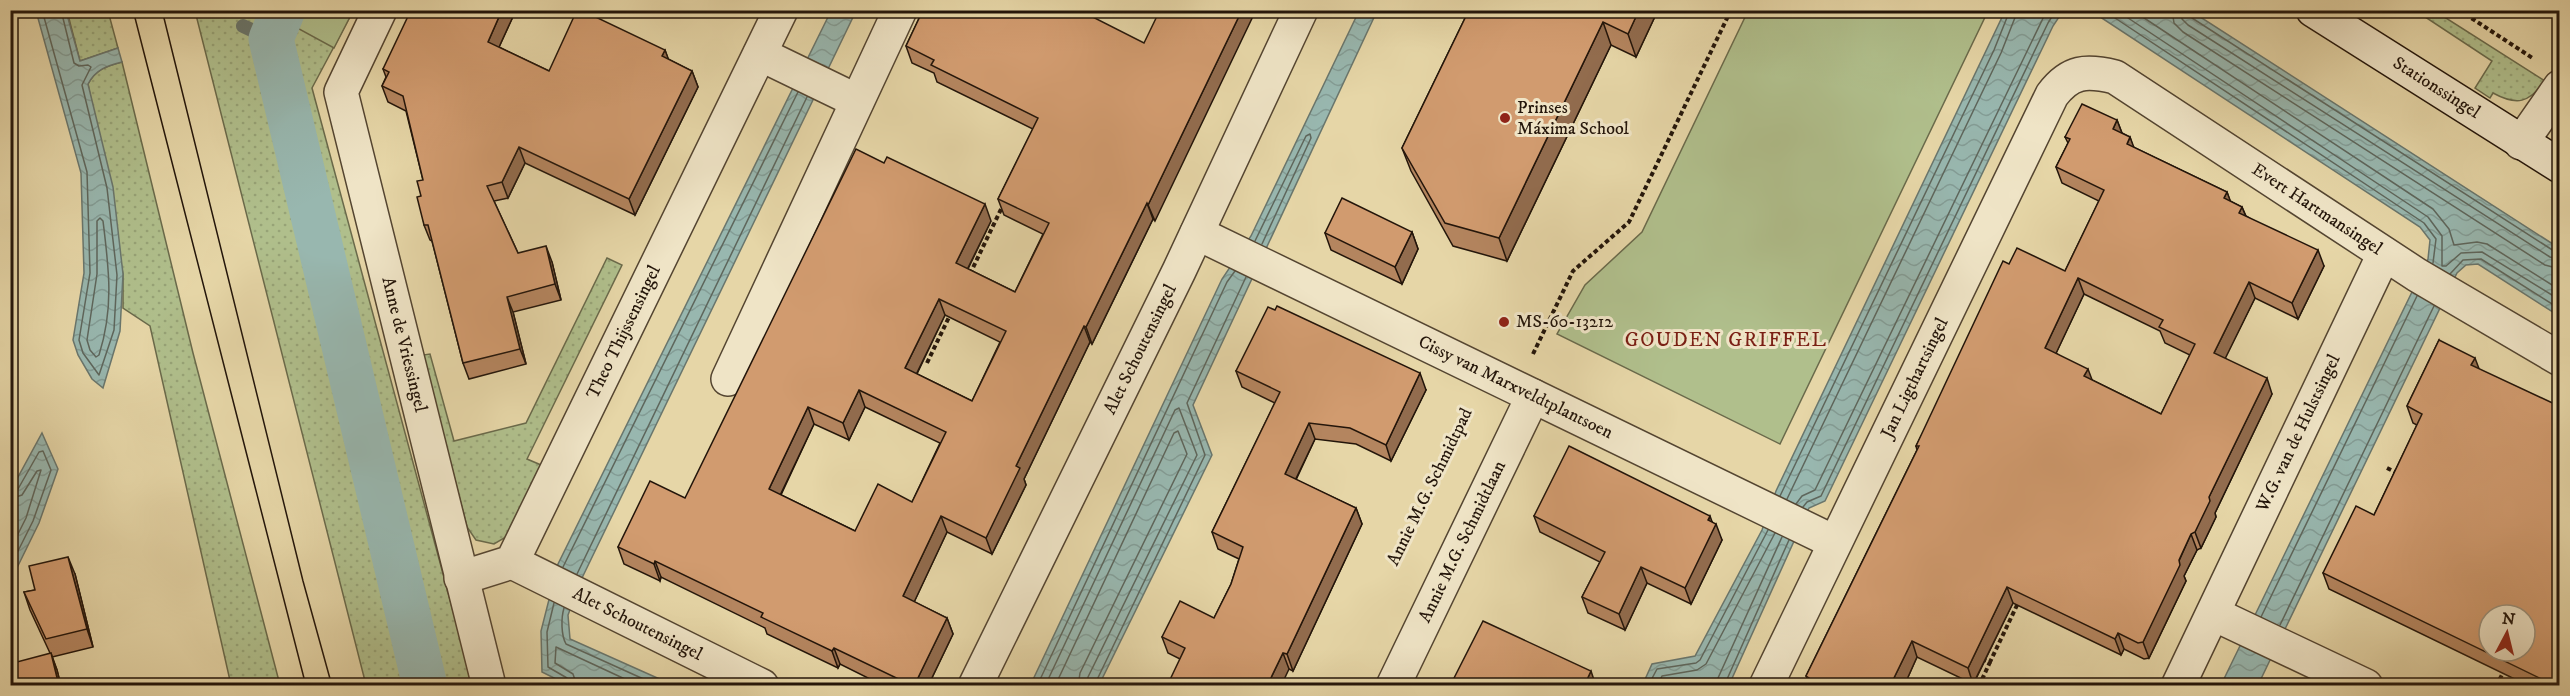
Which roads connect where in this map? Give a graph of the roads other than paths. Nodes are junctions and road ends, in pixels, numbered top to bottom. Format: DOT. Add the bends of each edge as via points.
graph roads {
  1 [pos="380,10"];
  2 [pos="781,10"];
  3 [pos="900,10"];
  4 [pos="1301,10"];
  5 [pos="2313,10"];
  6 [pos="760,54"];
  7 [pos="2072,76"];
  8 [pos="2559,87"];
  9 [pos="857,101"];
  10 [pos="2521,143"];
  11 [pos="2559,166"];
  12 [pos="1197,233"];
  13 [pos="2384,254"];
  14 [pos="2559,358"];
  15 [pos="728,379"];
  16 [pos="1525,393"];
  17 [pos="1834,542"];
  18 [pos="512,562"];
  19 [pos="461,578"];
  20 [pos="2214,614"];
  21 [pos="489,686"];
  22 [pos="762,686"];
  23 [pos="975,686"];
  24 [pos="1393,686"];
  25 [pos="1766,686"];
  26 [pos="2178,686"];
  27 [pos="2366,686"];
  1 -- 19 [label="street, Anne de Vriessingel" via="341,92"];
  2 -- 6 [label="street, Theo Thijssensingel"];
  3 -- 9 [label="street"];
  4 -- 12 [label="street, Alet Schoutensingel"];
  5 -- 10 [label="street, Stationssingel"];
  6 -- 9 [label="street"];
  6 -- 18 [label="street, Theo Thijssensingel"];
  7 -- 13 [label="street, Evert Hartmansingel" via="2095,72 2115,77"];
  7 -- 17 [label="street, Jan Ligthartsingel" via="2062,81 2052,95"];
  8 -- 10 [label="street"];
  9 -- 15 [label="street"];
  10 -- 11 [label="street, Stationssingel"];
  12 -- 16 [label="street, Cissy van Marxveldtplantsoen"];
  12 -- 23 [label="street, Alet Schoutensingel"];
  13 -- 14 [label="street, Evert Hartmansingel"];
  13 -- 20 [label="street, W.G. van de Hulstsingel"];
  16 -- 17 [label="street, Cissy van Marxveldtplantsoen"];
  16 -- 24 [label="street, Annie M.G. Schmidtlaan"];
  17 -- 25 [label="street, Jan Ligthartsingel"];
  18 -- 19 [label="street"];
  18 -- 22 [label="street, Alet Schoutensingel"];
  19 -- 21 [label="street, Anne de Vriessingel"];
  20 -- 26 [label="street, W.G. van de Hulstsingel"];
  20 -- 27 [label="street"];
}
